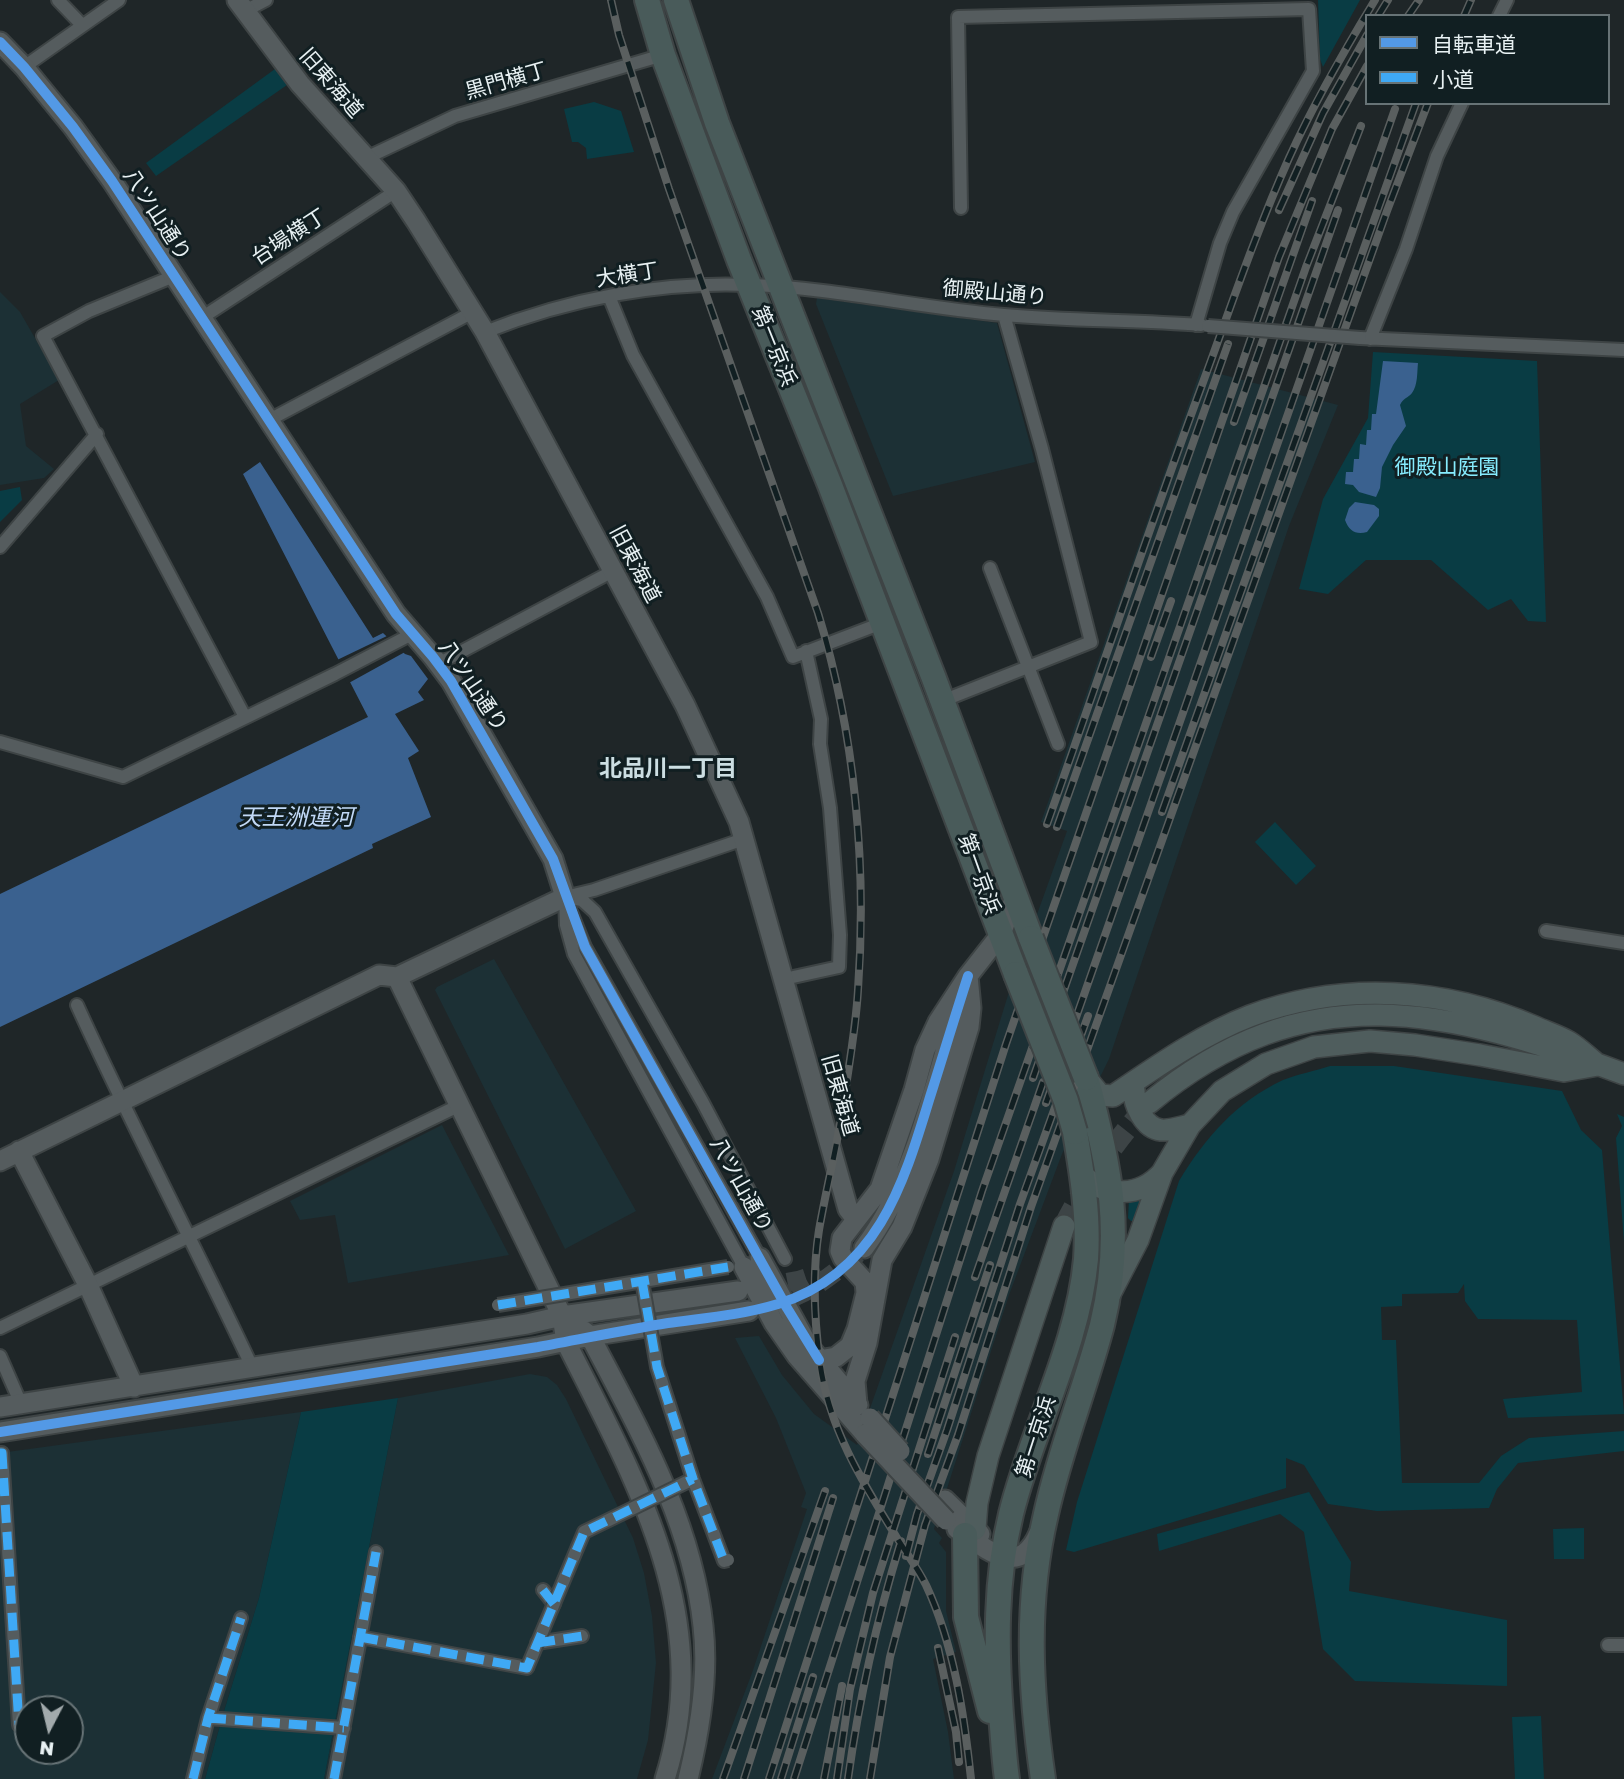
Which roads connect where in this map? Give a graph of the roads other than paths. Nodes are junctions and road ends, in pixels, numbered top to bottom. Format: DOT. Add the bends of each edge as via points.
graph roads {
  1 [pos="58,0"];
  2 [pos="119,0"];
  3 [pos="266,0"];
  4 [pos="647,0"];
  5 [pos="676,0"];
  6 [pos="1309,4"];
  7 [pos="241,6"];
  8 [pos="82,24"];
  9 [pos="0,42"];
  10 [pos="663,55"];
  11 [pos="24,67"];
  12 [pos="1461,105"];
  13 [pos="366,158"];
  14 [pos="396,191"];
  15 [pos="961,208"];
  16 [pos="174,276"];
  17 [pos="749,285"];
  18 [pos="780,287"];
  19 [pos="609,296"];
  20 [pos="473,312"];
  21 [pos="1004,315"];
  22 [pos="203,317"];
  23 [pos="1202,325"];
  24 [pos="485,332"];
  25 [pos="1365,338"];
  26 [pos="1624,350"];
  27 [pos="269,420"];
  28 [pos="97,435"];
  29 [pos="0,546"];
  30 [pos="990,568"];
  31 [pos="613,571"];
  32 [pos="882,623"];
  33 [pos="404,638"];
  34 [pos="806,652"];
  35 [pos="438,664"];
  36 [pos="1028,666"];
  37 [pos="942,701"];
  38 [pos="245,717"];
  39 [pos="0,742"];
  40 [pos="1058,744"];
  41 [pos="744,839"];
  42 [pos="565,897"];
  43 [pos="1015,897"];
  44 [pos="1546,931"];
  45 [pos="1001,934"];
  46 [pos="1624,943"];
  47 [pos="968,976"];
  48 [pos="397,977"];
  49 [pos="784,979"];
  50 [pos="77,1005"];
  51 [pos="1598,1065"];
  52 [pos="1624,1074"];
  53 [pos="1086,1078"];
  54 [pos="1137,1080"];
  55 [pos="120,1101"];
  56 [pos="1149,1103"];
  57 [pos="460,1105"];
  58 [pos="1190,1125"];
  59 [pos="19,1151"];
  60 [pos="0,1161"];
  61 [pos="1162,1173"];
  62 [pos="1082,1175"];
  63 [pos="1112,1190"];
  64 [pos="856,1219"];
  65 [pos="1064,1226"];
  66 [pos="190,1235"];
  67 [pos="864,1248"];
  68 [pos="786,1259"];
  69 [pos="882,1261"];
  70 [pos="855,1268"];
  71 [pos="748,1273"];
  72 [pos="642,1280"];
  73 [pos="88,1285"];
  74 [pos="1110,1295"];
  75 [pos="498,1306"];
  76 [pos="749,1311"];
  77 [pos="562,1316"];
  78 [pos="0,1328"];
  79 [pos="590,1336"];
  80 [pos="566,1342"];
  81 [pos="0,1356"];
  82 [pos="819,1360"];
  83 [pos="252,1367"];
  84 [pos="134,1387"];
  85 [pos="21,1404"];
  86 [pos="0,1408"];
  87 [pos="864,1419"];
  88 [pos="0,1432"];
  89 [pos="0,1453"];
  90 [pos="693,1479"];
  91 [pos="1044,1522"];
  92 [pos="971,1535"];
  93 [pos="376,1552"];
  94 [pos="1004,1557"];
  95 [pos="728,1560"];
  96 [pos="1034,1586"];
  97 [pos="543,1590"];
  98 [pos="554,1604"];
  99 [pos="1032,1612"];
  100 [pos="241,1618"];
  101 [pos="582,1636"];
  102 [pos="360,1637"];
  103 [pos="537,1643"];
  104 [pos="1608,1645"];
  105 [pos="1624,1645"];
  106 [pos="1000,1694"];
  107 [pos="17,1695"];
  108 [pos="208,1718"];
  109 [pos="344,1728"];
  110 [pos="1006,1774"];
  111 [pos="193,1779"];
  112 [pos="334,1779"];
  113 [pos="665,1779"];
  114 [pos="688,1779"];
  115 [pos="1043,1779"];
  1 -- 8 [label="street"];
  2 -- 8 [label="street"];
  3 -- 7 [label="street"];
  4 -- 10 [label="highway, 第一京浜"];
  5 -- 18 [label="highway, 第一京浜"];
  6 -- 15 [label="street" via="958,17"];
  6 -- 23 [label="street" via="1313,72 1233,212 1220,243"];
  7 -- 13 [label="street, 旧東海道" via="300,84"];
  8 -- 11 [label="street"];
  9 -- 11 [label="street, 八ツ山通り"];
  10 -- 13 [label="street, 黒門横丁" via="455,116"];
  10 -- 17 [label="highway, 第一京浜"];
  11 -- 16 [label="street, 八ツ山通り" via="97,159"];
  12 -- 25 [label="street" via="1437,156 1406,249"];
  13 -- 14 [label="street, 旧東海道"];
  14 -- 20 [label="street, 旧東海道"];
  14 -- 22 [label="street, 台場横丁"];
  16 -- 22 [label="street, 八ツ山通り"];
  16 -- 28 [label="street" via="89,311 43,336"];
  17 -- 18 [label="street, 大横丁"];
  17 -- 19 [label="street, 大横丁"];
  17 -- 32 [label="highway, 第一京浜"];
  18 -- 21 [label="street, 御殿山通り"];
  18 -- 37 [label="highway, 第一京浜"];
  19 -- 24 [label="street, 大横丁" via="516,319"];
  19 -- 34 [label="street" via="633,355 767,597 793,657"];
  20 -- 24 [label="street, 旧東海道"];
  20 -- 27 [label="street"];
  21 -- 23 [label="street, 御殿山通り"];
  21 -- 36 [label="street" via="1091,642"];
  22 -- 27 [label="street, 八ツ山通り"];
  23 -- 25 [label="street, 御殿山通り, bridge"];
  24 -- 31 [label="street, 旧東海道"];
  25 -- 26 [label="street"];
  27 -- 33 [label="street, 八ツ山通り" via="396,614"];
  28 -- 29 [label="street"];
  28 -- 38 [label="street"];
  30 -- 36 [label="street"];
  31 -- 35 [label="street"];
  31 -- 41 [label="street, 旧東海道" via="685,705"];
  32 -- 34 [label="street"];
  32 -- 45 [label="highway, 第一京浜"];
  33 -- 35 [label="street, 八ツ山通り"];
  33 -- 38 [label="street"];
  34 -- 49 [label="street" via="821,719 841,935 839,967"];
  35 -- 42 [label="street, 八ツ山通り" via="547,847"];
  36 -- 37 [label="street"];
  36 -- 40 [label="street"];
  37 -- 43 [label="highway, 第一京浜"];
  38 -- 39 [label="street" via="123,777"];
  41 -- 42 [label="street"];
  41 -- 49 [label="street, 旧東海道"];
  42 -- 48 [label="street"];
  42 -- 68 [label="street" via="582,901 595,912"];
  42 -- 71 [label="street, 八ツ山通り" via="585,947"];
  42 -- 71 [label="street, 八ツ山通り" via="574,954"];
  43 -- 45 [label="street"];
  43 -- 53 [label="highway, 第一京浜, bridge"];
  44 -- 46 [label="street"];
  45 -- 47 [label="street"];
  45 -- 62 [label="highway, 第一京浜, bridge" via="1066,1101"];
  47 -- 64 [label="street" via="925,1050 880,1189"];
  47 -- 67 [label="street" via="901,1183 882,1224"];
  47 -- 69 [label="street" via="971,1008 959,1066 907,1215"];
  48 -- 55 [label="street" via="379,975"];
  48 -- 57 [label="street"];
  49 -- 64 [label="street, 旧東海道" via="848,1209"];
  50 -- 55 [label="street"];
  51 -- 52 [label="main road"];
  51 -- 54 [label="main road" via="1570,1042 1499,1012 1435,998 1368,992 1310,999 1250,1016 1210,1034"];
  51 -- 56 [label="main road" via="1494,1031 1428,1018 1361,1014 1294,1024 1246,1041 1195,1069"];
  51 -- 58 [label="main road" via="1564,1071 1415,1045 1329,1044 1266,1064 1239,1079"];
  53 -- 54 [label="main road" via="1095,1091 1108,1097"];
  53 -- 63 [label="highway, 第一京浜"];
  54 -- 58 [label="main road" via="1134,1100 1144,1120 1160,1130"];
  55 -- 59 [label="street"];
  55 -- 66 [label="street"];
  57 -- 66 [label="street"];
  57 -- 77 [label="street"];
  58 -- 61 [label="main road"];
  59 -- 60 [label="street"];
  59 -- 73 [label="street"];
  61 -- 63 [label="main road" via="1143,1189"];
  61 -- 74 [label="main road" via="1138,1240"];
  62 -- 63 [label="main road"];
  62 -- 94 [label="highway, 第一京浜" via="1087,1229 1082,1289 1014,1505"];
  63 -- 74 [label="highway, 第一京浜"];
  64 -- 70 [label="street" via="840,1245 843,1258"];
  65 -- 92 [label="main road" via="988,1456"];
  66 -- 73 [label="street"];
  66 -- 83 [label="street"];
  69 -- 70 [label="street"];
  69 -- 87 [label="street" via="855,1381"];
  70 -- 82 [label="street" via="865,1282 866,1293 857,1329 843,1353"];
  71 -- 72 [label="street, bridge"];
  71 -- 77 [label="street"];
  71 -- 82 [label="street, 八ツ山通り"];
  71 -- 87 [label="street, 八ツ山通り" via="786,1341 825,1390"];
  72 -- 75 [label="street, bridge"];
  72 -- 90 [label="street, bridge" via="657,1367"];
  73 -- 78 [label="street"];
  73 -- 84 [label="street"];
  74 -- 91 [label="highway, 第一京浜"];
  76 -- 79 [label="street"];
  77 -- 79 [label="street"];
  77 -- 80 [label="street"];
  77 -- 83 [label="street"];
  79 -- 80 [label="street"];
  79 -- 114 [label="street" via="664,1483 696,1581 704,1628 704,1667"];
  80 -- 88 [label="street"];
  80 -- 113 [label="street" via="651,1519 674,1599 680,1698"];
  81 -- 85 [label="street"];
  82 -- 87 [label="street, 八ツ山通り"];
  83 -- 84 [label="street"];
  84 -- 85 [label="street"];
  85 -- 86 [label="street"];
  87 -- 92 [label="street, bridge"];
  89 -- 107 [label="street"];
  90 -- 95 [label="street, bridge" via="724,1561"];
  90 -- 98 [label="street, bridge" via="584,1532"];
  91 -- 94 [label="street" via="1025,1554"];
  91 -- 96 [label="highway, 第一京浜"];
  92 -- 94 [label="street"];
  92 -- 110 [label="highway" via="981,1674"];
  93 -- 102 [label="street"];
  94 -- 96 [label="street"];
  94 -- 106 [label="highway, 第一京浜" via="998,1602"];
  96 -- 99 [label="highway, 第一京浜"];
  97 -- 98 [label="street"];
  98 -- 103 [label="street, bridge"];
  99 -- 106 [label="highway" via="1012,1614"];
  99 -- 115 [label="highway, 第一京浜" via="1032,1701"];
  100 -- 108 [label="street"];
  101 -- 103 [label="street"];
  102 -- 103 [label="street, bridge" via="527,1668"];
  102 -- 109 [label="street"];
  104 -- 105 [label="street"];
  106 -- 110 [label="highway, 第一京浜"];
  108 -- 109 [label="street"];
  108 -- 111 [label="street"];
  109 -- 112 [label="street"];
}
